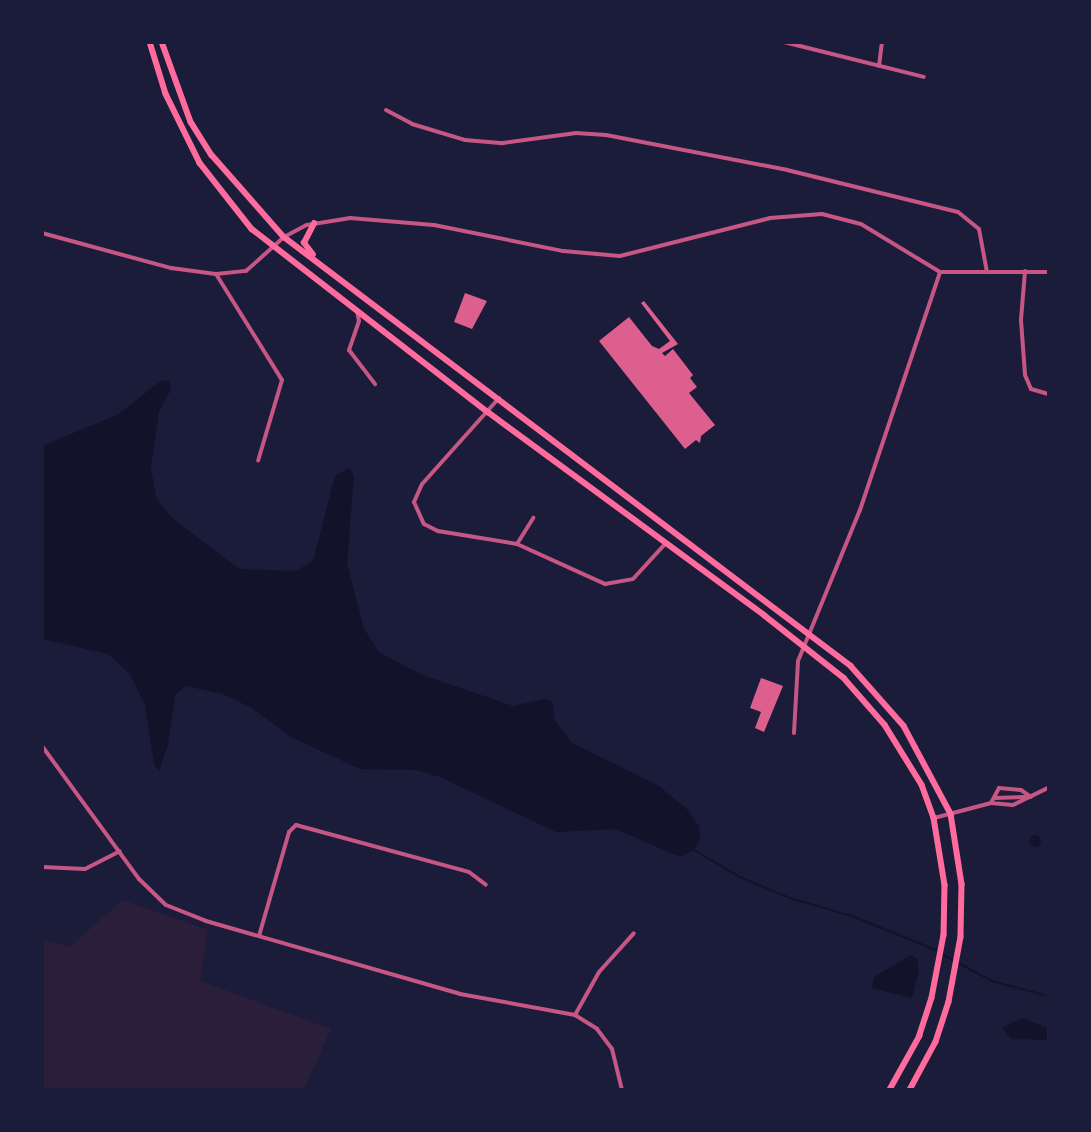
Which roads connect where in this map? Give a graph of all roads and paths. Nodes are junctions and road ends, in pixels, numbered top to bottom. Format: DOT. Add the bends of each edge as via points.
graph roads {
  1 [pos="150,42"];
  2 [pos="162,42"];
  3 [pos="882,42"];
  4 [pos="786,43"];
  5 [pos="879,66"];
  6 [pos="924,77"];
  7 [pos="386,110"];
  8 [pos="314,223"];
  9 [pos="42,234"];
  10 [pos="284,237"];
  11 [pos="274,249"];
  12 [pos="1025,271"];
  13 [pos="940,272"];
  14 [pos="987,272"];
  15 [pos="1048,272"];
  16 [pos="216,274"];
  17 [pos="352,289"];
  18 [pos="357,311"];
  19 [pos="375,384"];
  20 [pos="1048,394"];
  21 [pos="499,398"];
  22 [pos="488,412"];
  23 [pos="258,461"];
  24 [pos="532,518"];
  25 [pos="518,544"];
  26 [pos="665,544"];
  27 [pos="808,635"];
  28 [pos="803,647"];
  29 [pos="794,733"];
  30 [pos="42,746"];
  31 [pos="1048,788"];
  32 [pos="994,798"];
  33 [pos="1032,798"];
  34 [pos="991,803"];
  35 [pos="951,814"];
  36 [pos="934,818"];
  37 [pos="120,851"];
  38 [pos="42,867"];
  39 [pos="486,885"];
  40 [pos="634,933"];
  41 [pos="259,936"];
  42 [pos="575,1015"];
  43 [pos="622,1090"];
  44 [pos="890,1090"];
  45 [pos="910,1090"];
  1 -- 11 [label="main road" via="166,94 200,163 236,213"];
  2 -- 10 [label="main road" via="191,122 212,155"];
  3 -- 5 [label="street"];
  4 -- 5 [label="street"];
  5 -- 6 [label="street"];
  7 -- 14 [label="street" via="412,124 465,140 503,143 576,133 606,135 788,170 958,212 979,229"];
  8 -- 10 [label="street"];
  8 -- 13 [label="street" via="390,219 564,251 620,256 770,218 822,214 861,224"];
  8 -- 17 [label="main road" via="304,237 305,246"];
  9 -- 16 [label="street" via="178,269"];
  10 -- 11 [label="street"];
  10 -- 17 [label="main road"];
  11 -- 16 [label="street" via="246,271"];
  11 -- 18 [label="main road"];
  12 -- 14 [label="street"];
  12 -- 15 [label="street"];
  12 -- 20 [label="street" via="1021,320 1025,375 1031,389"];
  13 -- 14 [label="street"];
  13 -- 27 [label="street" via="860,510"];
  16 -- 23 [label="street" via="282,380"];
  17 -- 21 [label="main road"];
  18 -- 19 [label="street" via="359,321 349,350"];
  18 -- 22 [label="main road"];
  21 -- 22 [label="street"];
  21 -- 27 [label="main road"];
  22 -- 25 [label="street" via="422,484 414,510 424,524 438,531"];
  22 -- 26 [label="main road"];
  24 -- 25 [label="street"];
  25 -- 26 [label="street" via="605,584 633,579"];
  26 -- 28 [label="main road"];
  27 -- 28 [label="street"];
  27 -- 35 [label="main road" via="851,666 891,709 918,748"];
  28 -- 29 [label="street"];
  28 -- 36 [label="main road" via="844,678 885,725 922,785"];
  30 -- 37 [label="street"];
  31 -- 33 [label="street"];
  32 -- 33 [label="street"];
  32 -- 33 [label="street" via="999,788 1021,790"];
  32 -- 34 [label="street"];
  33 -- 34 [label="street" via="1013,804"];
  34 -- 35 [label="street"];
  35 -- 36 [label="street"];
  35 -- 45 [label="main road" via="962,884 961,937 936,1042"];
  36 -- 44 [label="main road" via="945,885 944,935 920,1036"];
  37 -- 38 [label="street" via="85,869"];
  37 -- 41 [label="street" via="151,894 166,905"];
  39 -- 41 [label="street" via="469,872 296,825 289,832"];
  40 -- 42 [label="street" via="599,972"];
  41 -- 42 [label="street" via="460,994"];
  42 -- 43 [label="street" via="597,1029 608,1042 620,1066"];
}
